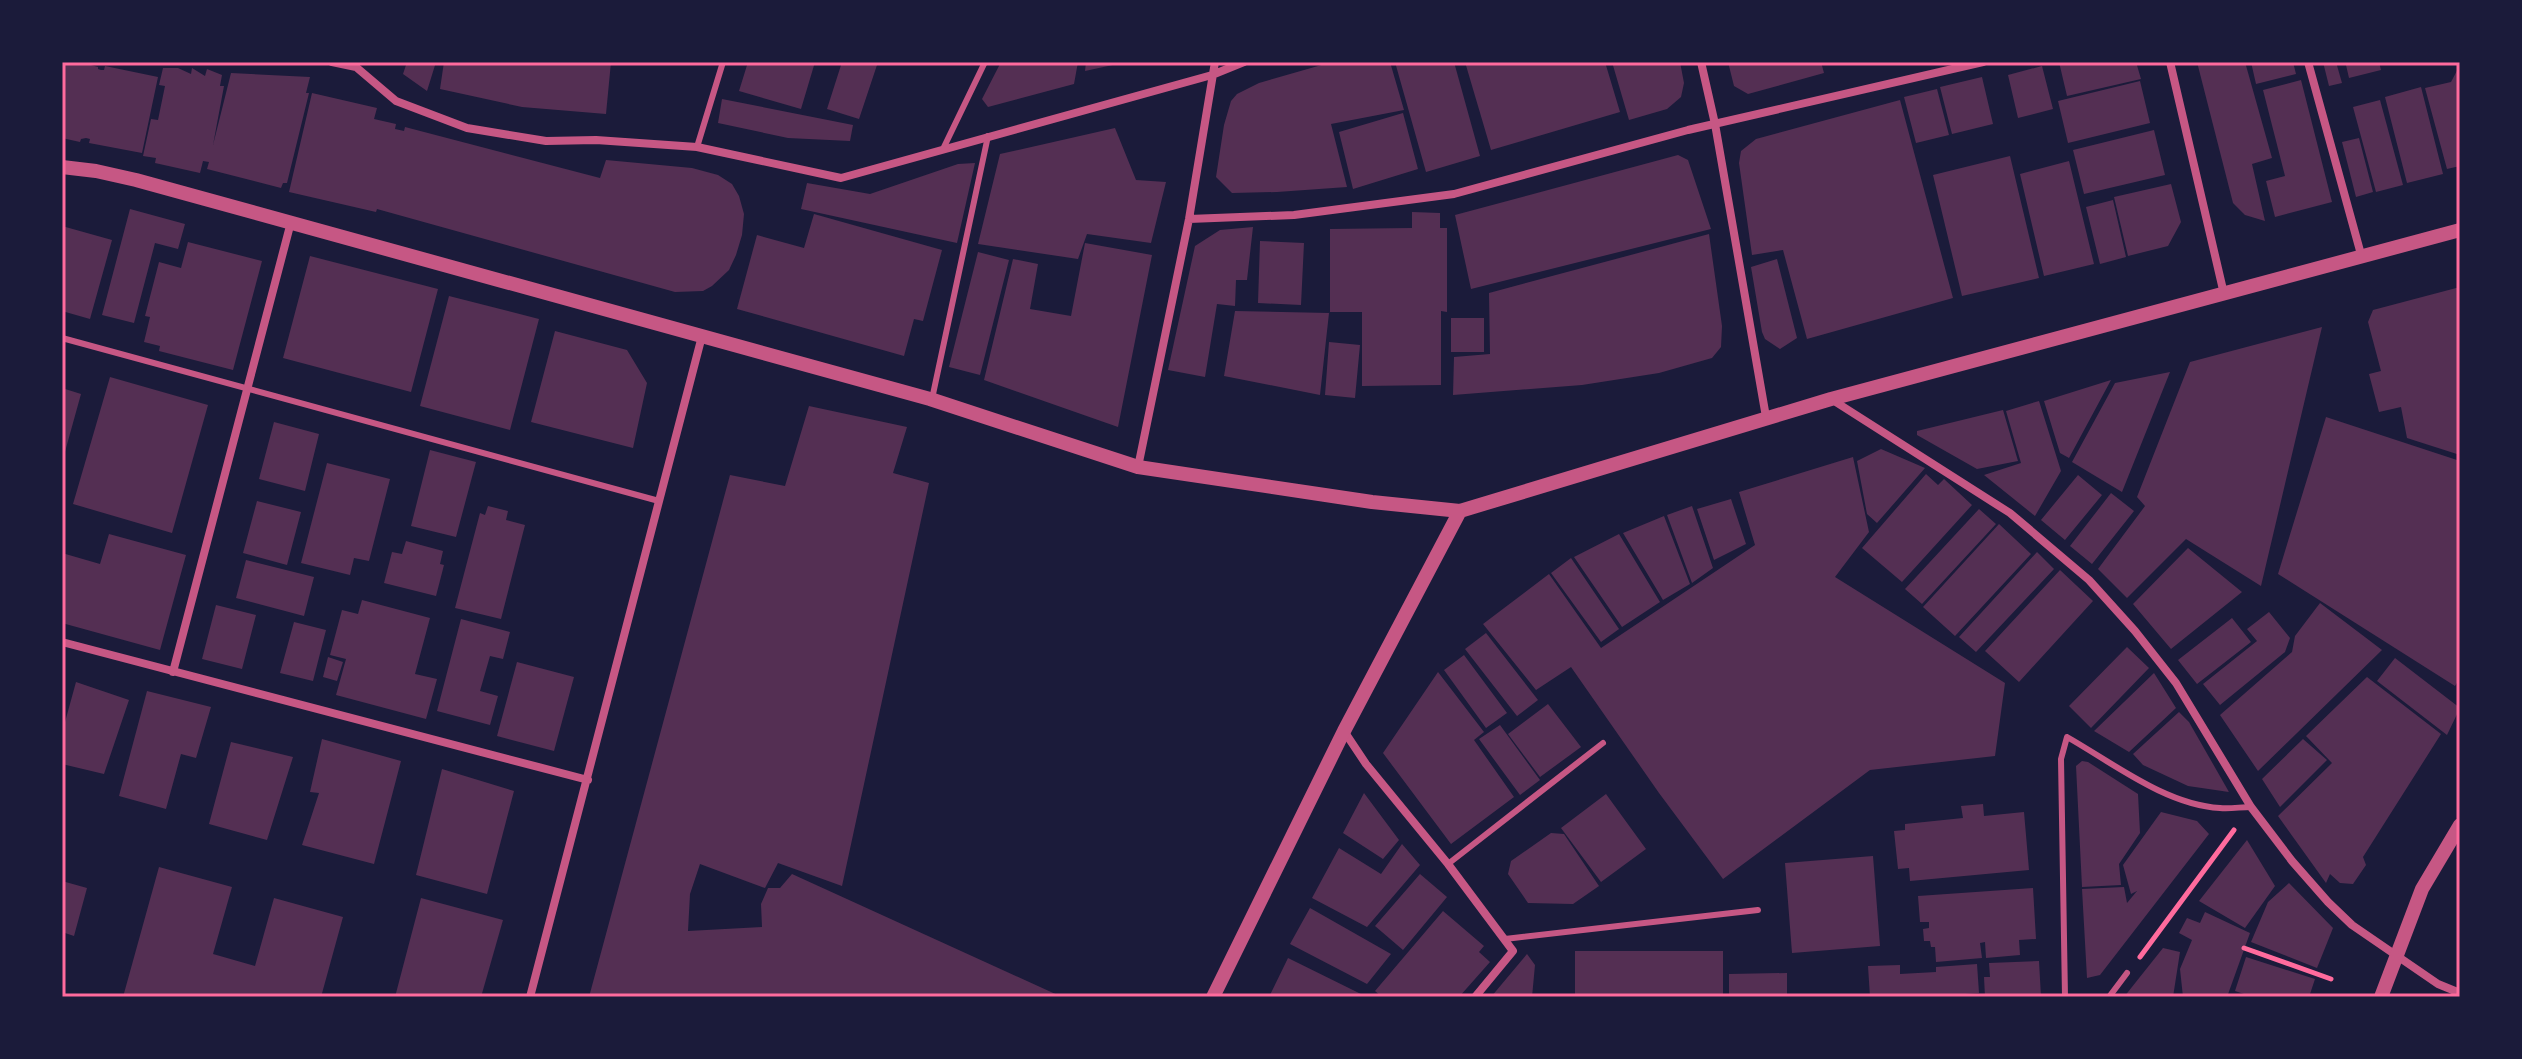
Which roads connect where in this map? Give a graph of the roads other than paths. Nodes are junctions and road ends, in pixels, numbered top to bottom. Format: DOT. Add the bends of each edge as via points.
graph roads {
  1 [pos="332,62"];
  2 [pos="723,62"];
  3 [pos="985,62"];
  4 [pos="1215,62"];
  5 [pos="1244,62"];
  6 [pos="1701,62"];
  7 [pos="1983,62"];
  8 [pos="2170,62"];
  9 [pos="2308,62"];
  10 [pos="1955,65"];
  11 [pos="1212,75"];
  12 [pos="1715,124"];
  13 [pos="988,136"];
  14 [pos="697,147"];
  15 [pos="943,149"];
  16 [pos="62,167"];
  17 [pos="1189,219"];
  18 [pos="291,221"];
  19 [pos="2460,230"];
  20 [pos="2362,258"];
  21 [pos="2224,294"];
  22 [pos="702,336"];
  23 [pos="62,338"];
  24 [pos="247,387"];
  25 [pos="1831,399"];
  26 [pos="932,400"];
  27 [pos="1766,417"];
  28 [pos="1138,467"];
  29 [pos="659,501"];
  30 [pos="1460,511"];
  31 [pos="62,642"];
  32 [pos="173,672"];
  33 [pos="1344,731"];
  34 [pos="1603,743"];
  35 [pos="588,780"];
  36 [pos="2251,807"];
  37 [pos="2460,825"];
  38 [pos="1448,864"];
  39 [pos="1758,910"];
  40 [pos="1505,939"];
  41 [pos="2396,954"];
  42 [pos="2127,973"];
  43 [pos="2460,993"];
  44 [pos="530,997"];
  45 [pos="1213,997"];
  46 [pos="1475,997"];
  47 [pos="2065,997"];
  48 [pos="2109,997"];
  49 [pos="2381,997"];
  1 -- 14 [label="street" via="356,67 396,101 467,128 546,141"];
  2 -- 14 [label="lane"];
  3 -- 15 [label="lane"];
  4 -- 11 [label="street"];
  5 -- 11 [label="street"];
  6 -- 12 [label="street"];
  7 -- 10 [label="street"];
  8 -- 21 [label="street"];
  9 -- 20 [label="street"];
  10 -- 12 [label="street"];
  11 -- 13 [label="street"];
  11 -- 17 [label="street"];
  12 -- 17 [label="street" via="1454,194 1294,215"];
  12 -- 27 [label="street"];
  13 -- 15 [label="street"];
  13 -- 26 [label="lane"];
  14 -- 15 [label="street" via="841,178"];
  16 -- 18 [label="street" via="136,180"];
  17 -- 28 [label="street"];
  18 -- 22 [label="street"];
  18 -- 24 [label="street"];
  19 -- 20 [label="street"];
  20 -- 21 [label="street"];
  21 -- 25 [label="street"];
  22 -- 26 [label="street"];
  22 -- 29 [label="street"];
  23 -- 24 [label="lane"];
  24 -- 29 [label="lane"];
  24 -- 32 [label="street"];
  25 -- 27 [label="street"];
  25 -- 36 [label="street" via="2010,513 2089,580 2176,683"];
  26 -- 28 [label="street"];
  27 -- 30 [label="street"];
  28 -- 30 [label="street"];
  29 -- 35 [label="street"];
  30 -- 33 [label="street"];
  31 -- 32 [label="street"];
  32 -- 35 [label="street"];
  33 -- 38 [label="street"];
  33 -- 45 [label="street"];
  34 -- 38 [label="lane"];
  35 -- 44 [label="street"];
  36 -- 41 [label="street" via="2328,902"];
  36 -- 47 [label="lane" via="2191,802 2067,737 2061,759"];
  37 -- 41 [label="street" via="2422,889"];
  38 -- 40 [label="street"];
  39 -- 40 [label="lane"];
  40 -- 46 [label="street" via="1513,951"];
  41 -- 43 [label="street"];
  41 -- 49 [label="street"];
  42 -- 48 [label="lane"];
}
